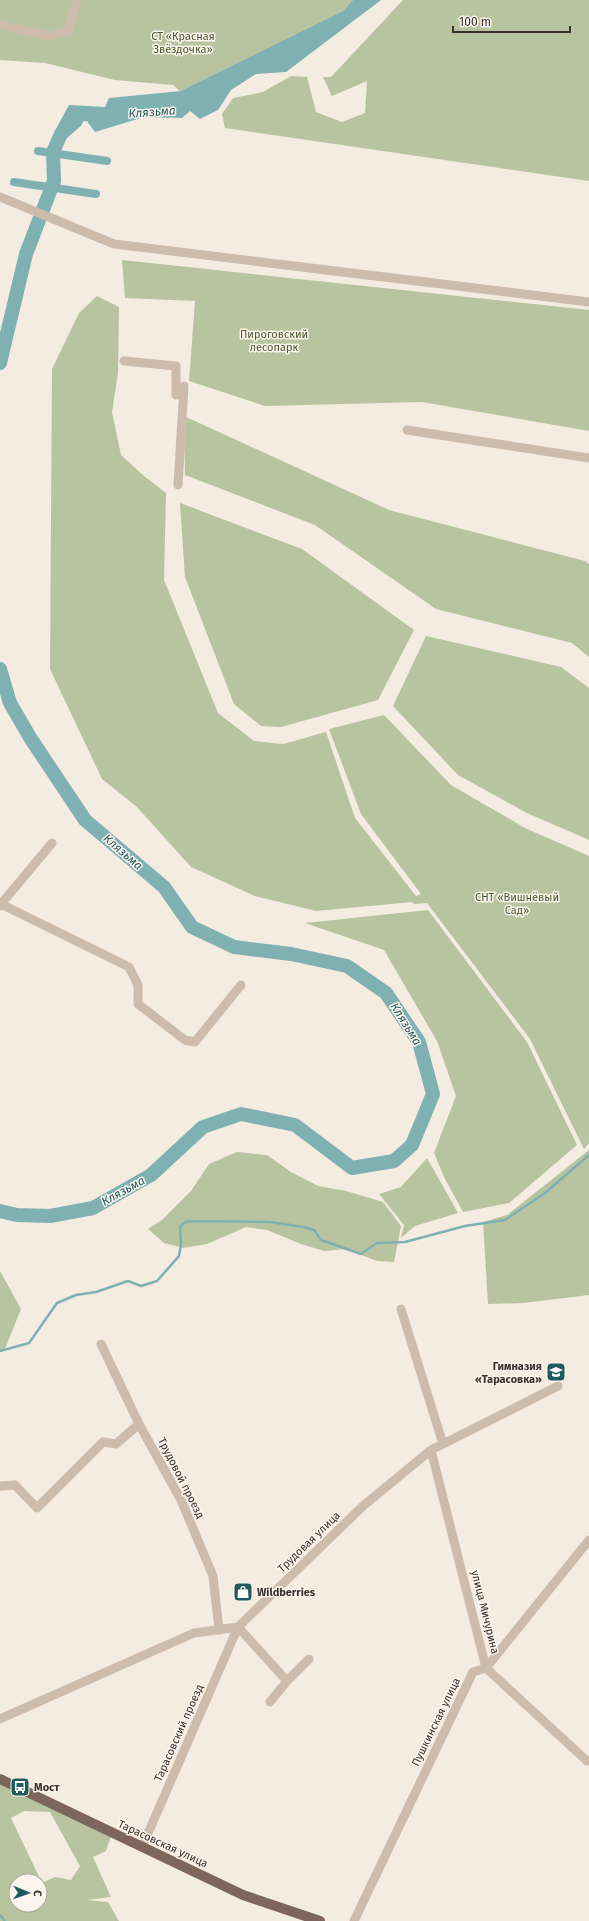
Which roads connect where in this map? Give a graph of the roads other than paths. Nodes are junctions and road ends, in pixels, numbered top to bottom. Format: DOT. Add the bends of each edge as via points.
graph roads {
  1 [pos="77,0"];
  2 [pos="0,25"];
  3 [pos="0,197"];
  4 [pos="589,302"];
  5 [pos="124,361"];
  6 [pos="184,386"];
  7 [pos="176,395"];
  8 [pos="407,430"];
  9 [pos="589,458"];
  10 [pos="178,485"];
  11 [pos="52,843"];
  12 [pos="1,905"];
  13 [pos="241,985"];
  14 [pos="401,1309"];
  15 [pos="101,1344"];
  16 [pos="558,1386"];
  17 [pos="139,1424"];
  18 [pos="443,1444"];
  19 [pos="431,1450"];
  20 [pos="0,1486"];
  21 [pos="589,1540"];
  22 [pos="238,1627"];
  23 [pos="219,1630"];
  24 [pos="309,1659"];
  25 [pos="486,1668"];
  26 [pos="286,1681"];
  27 [pos="270,1702"];
  28 [pos="0,1719"];
  29 [pos="589,1760"];
  30 [pos="0,1780"];
  31 [pos="142,1847"];
  32 [pos="320,1921"];
  33 [pos="354,1921"];
  1 -- 2 [label="street" via="68,31 49,36"];
  3 -- 4 [label="street" via="114,244"];
  5 -- 7 [label="street" via="176,366"];
  6 -- 10 [label="street"];
  8 -- 9 [label="street"];
  11 -- 12 [label="street"];
  12 -- 13 [label="street" via="129,967 138,985 138,1004 185,1040 195,1042"];
  14 -- 18 [label="street"];
  15 -- 17 [label="street, Трудовой проезд"];
  16 -- 18 [label="street, Трудовая улица"];
  17 -- 20 [label="street" via="116,1444 103,1442 37,1508 15,1485"];
  17 -- 23 [label="street, Трудовой проезд" via="181,1500 213,1576"];
  18 -- 19 [label="street, Трудовая улица"];
  19 -- 22 [label="street, Трудовая улица" via="363,1506"];
  19 -- 25 [label="street, улица Мичурина"];
  21 -- 25 [label="street, Пушкинская улица"];
  22 -- 23 [label="street"];
  22 -- 26 [label="street"];
  22 -- 31 [label="street, Тарасовский проезд"];
  23 -- 28 [label="street" via="194,1633"];
  24 -- 26 [label="street"];
  25 -- 29 [label="street, улица Мичурина" via="587,1761"];
  25 -- 33 [label="street, Пушкинская улица" via="473,1672"];
  26 -- 27 [label="street"];
  30 -- 31 [label="main road, Тарасовская улица"];
  31 -- 32 [label="main road, Тарасовская улица" via="243,1895"];
}
